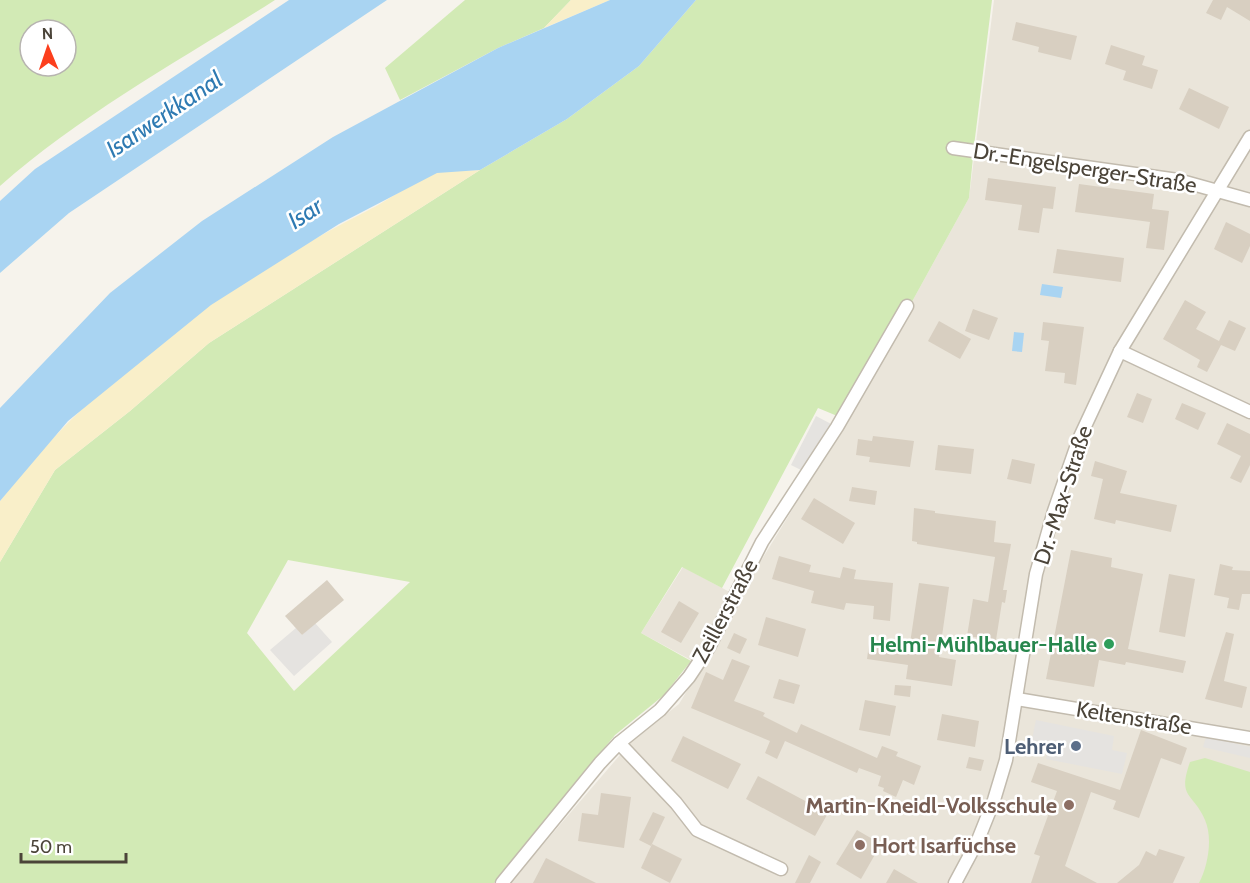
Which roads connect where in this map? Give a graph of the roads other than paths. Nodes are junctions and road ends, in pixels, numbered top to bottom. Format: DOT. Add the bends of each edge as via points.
graph roads {
  1 [pos="1250,137"];
  2 [pos="953,148"];
  3 [pos="1216,189"];
  4 [pos="1250,200"];
  5 [pos="906,306"];
  6 [pos="1120,351"];
  7 [pos="1250,412"];
  8 [pos="1017,699"];
  9 [pos="1250,738"];
  10 [pos="619,743"];
  11 [pos="781,869"];
  12 [pos="502,883"];
  13 [pos="955,883"];
  1 -- 3 [label="street, Dr.-Max-Straße"];
  2 -- 3 [label="street, Dr.-Engelsperger-Straße" via="1178,180"];
  3 -- 4 [label="street, Dr.-Engelsperger-Straße"];
  3 -- 6 [label="street, Dr.-Max-Straße"];
  5 -- 10 [label="street, Zeillerstraße" via="837,427 762,542 709,647 660,710"];
  6 -- 7 [label="street"];
  6 -- 8 [label="street, Dr.-Max-Straße" via="1079,439 1054,511 1028,614"];
  8 -- 9 [label="street, Keltenstraße"];
  8 -- 13 [label="street, Dr.-Max-Straße" via="994,800"];
  10 -- 11 [label="street" via="697,830"];
  10 -- 12 [label="street, Zeillerstraße"];
}
